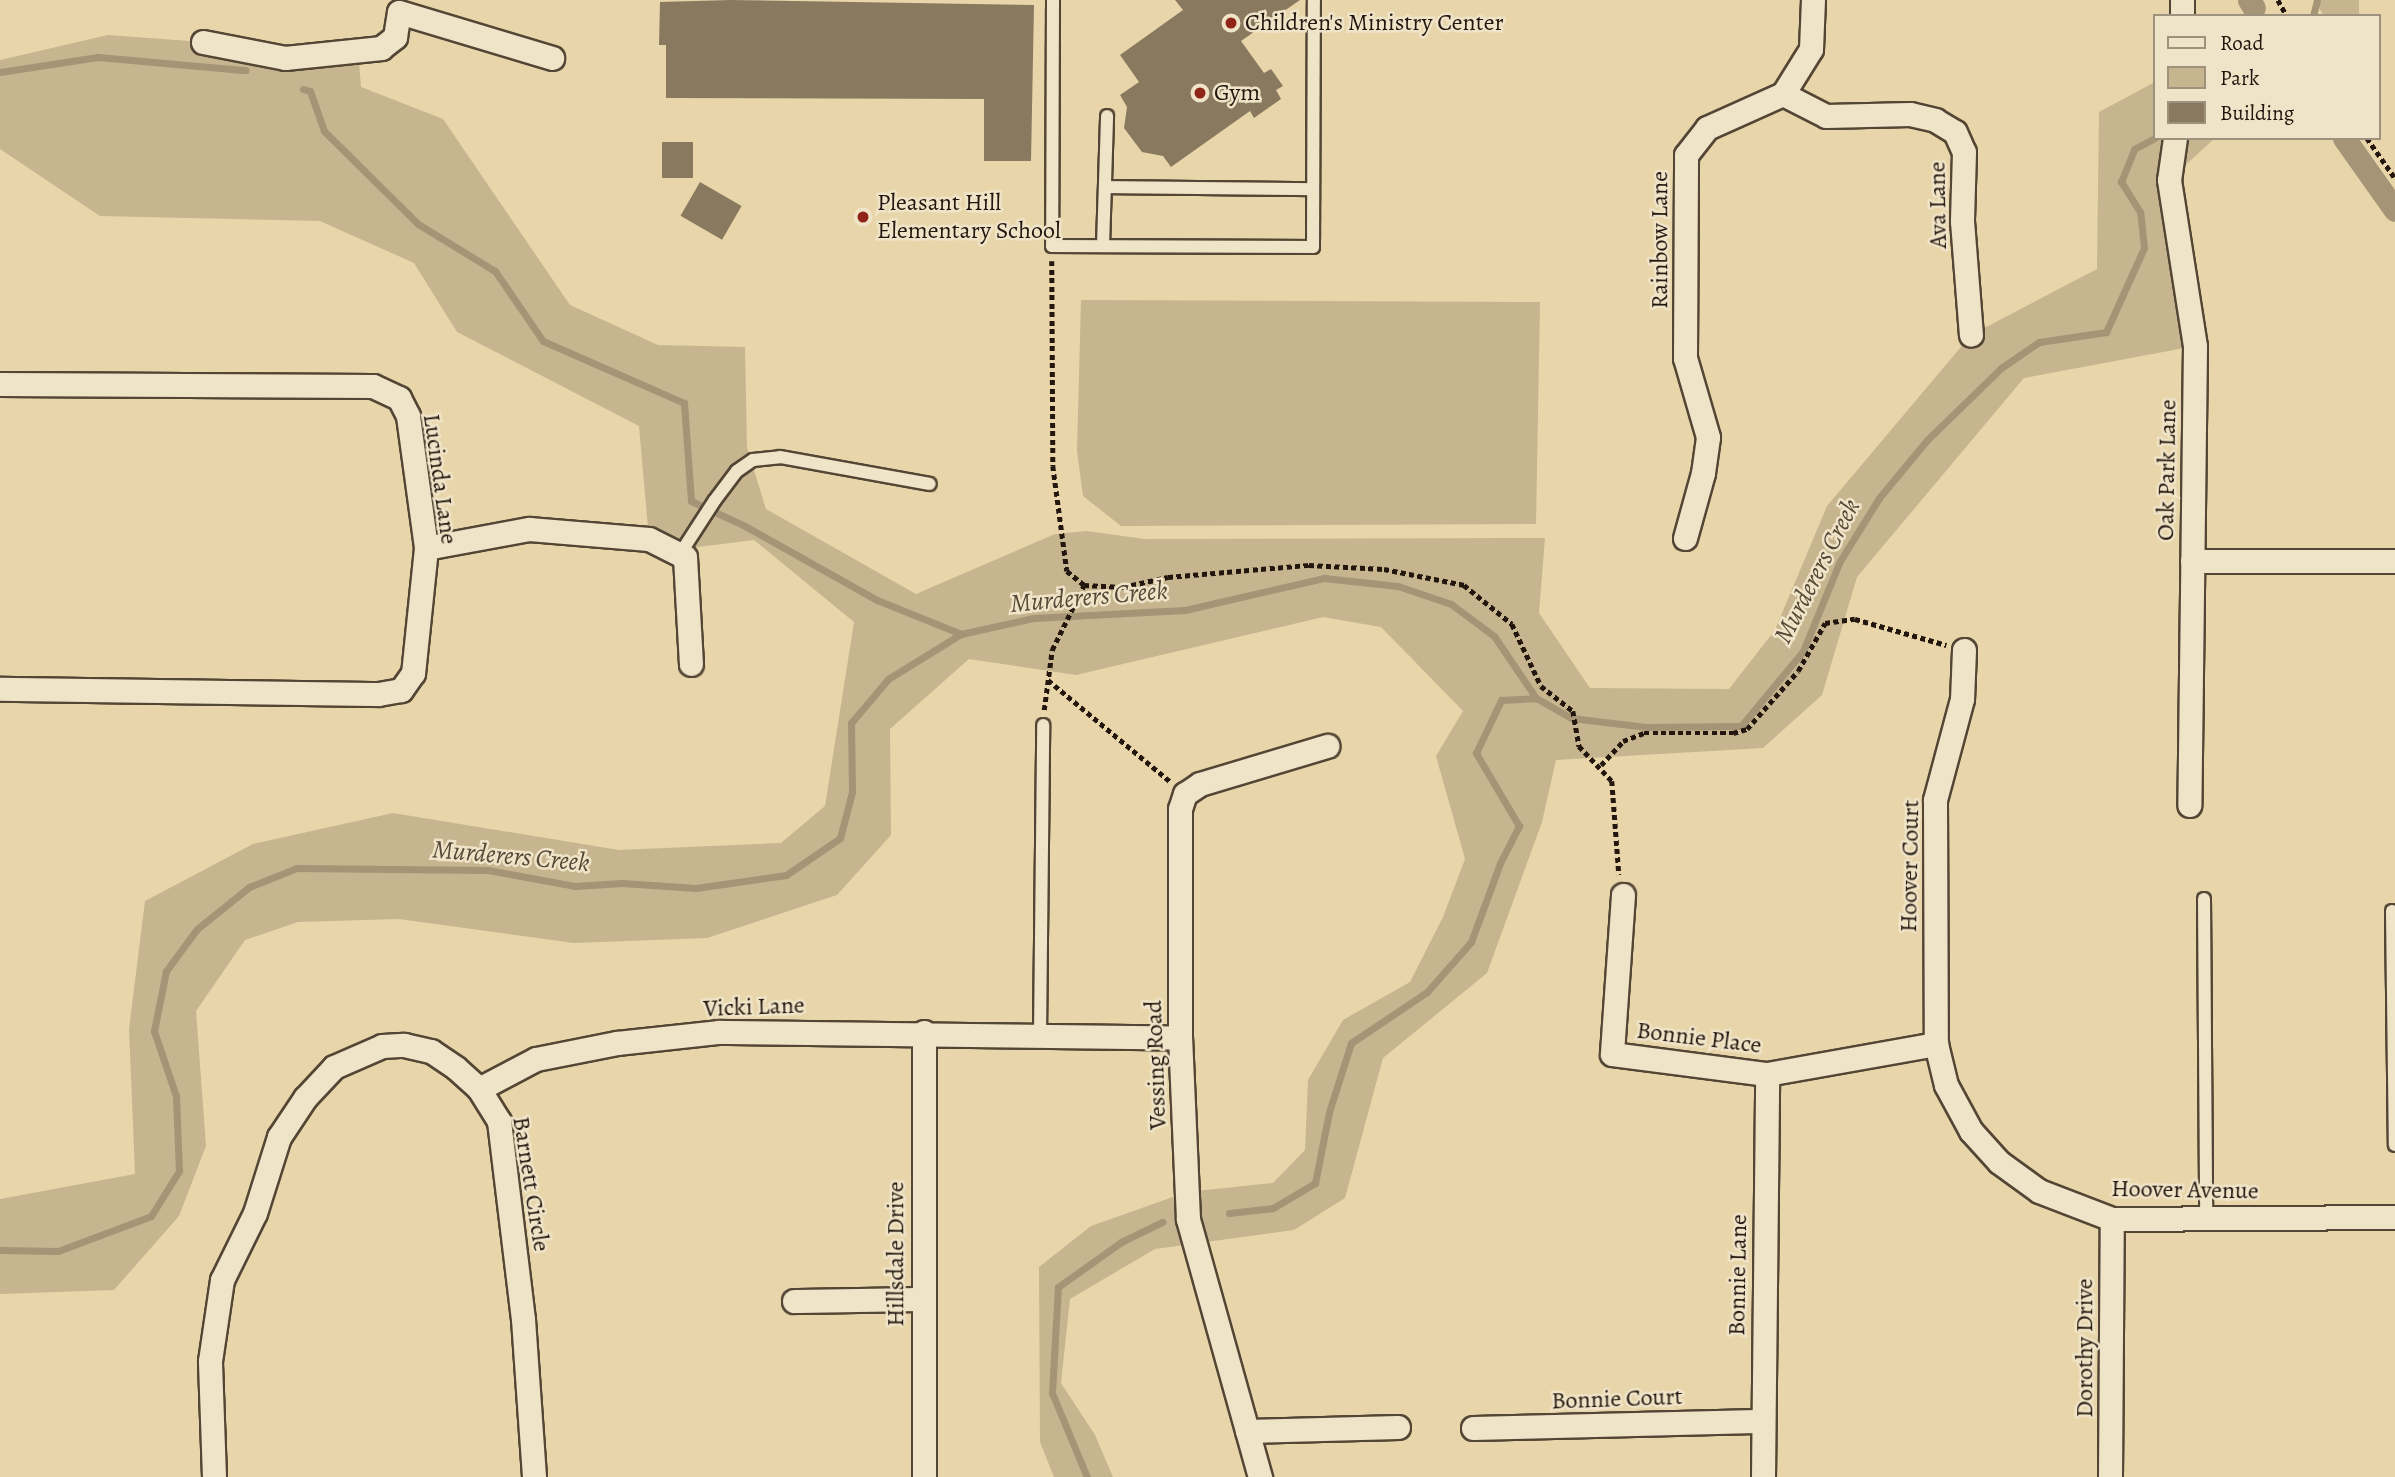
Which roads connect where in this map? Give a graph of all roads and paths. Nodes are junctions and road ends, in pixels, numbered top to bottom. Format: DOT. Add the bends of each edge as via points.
graph roads {
  1 [pos="1053,0"];
  2 [pos="1314,0"];
  3 [pos="1812,0"];
  4 [pos="399,6"];
  5 [pos="204,42"];
  6 [pos="552,58"];
  7 [pos="1783,94"];
  8 [pos="1107,116"];
  9 [pos="2175,140"];
  10 [pos="2368,140"];
  11 [pos="2395,178"];
  12 [pos="1105,187"];
  13 [pos="1313,189"];
  14 [pos="1052,246"];
  15 [pos="1103,246"];
  16 [pos="1971,335"];
  17 [pos="0,384"];
  18 [pos="930,484"];
  19 [pos="1685,538"];
  20 [pos="426,548"];
  21 [pos="680,554"];
  22 [pos="2192,561"];
  23 [pos="2395,561"];
  24 [pos="1084,585"];
  25 [pos="1964,650"];
  26 [pos="691,664"];
  27 [pos="1048,680"];
  28 [pos="0,689"];
  29 [pos="1043,725"];
  30 [pos="1327,746"];
  31 [pos="1601,765"];
  32 [pos="1185,794"];
  33 [pos="2189,805"];
  34 [pos="1615,855"];
  35 [pos="1623,895"];
  36 [pos="2204,899"];
  37 [pos="2392,911"];
  38 [pos="924,1032"];
  39 [pos="1041,1035"];
  40 [pos="1180,1038"];
  41 [pos="1936,1044"];
  42 [pos="1767,1074"];
  43 [pos="479,1089"];
  44 [pos="2395,1145"];
  45 [pos="2395,1217"];
  46 [pos="2206,1218"];
  47 [pos="2112,1219"];
  48 [pos="922,1299"];
  49 [pos="794,1301"];
  50 [pos="1763,1421"];
  51 [pos="1398,1427"];
  52 [pos="1473,1428"];
  53 [pos="1247,1431"];
  54 [pos="214,1477"];
  55 [pos="534,1477"];
  56 [pos="923,1477"];
  57 [pos="1260,1477"];
  58 [pos="1763,1477"];
  59 [pos="2110,1477"];
  1 -- 14 [label="lane"];
  2 -- 13 [label="lane"];
  3 -- 7 [label="street" via="1811,49"];
  4 -- 5 [label="street" via="395,37 381,48 285,58"];
  4 -- 6 [label="street"];
  7 -- 16 [label="street, Ava Lane" via="1826,116 1910,114 1936,120 1955,132 1964,152 1962,221"];
  7 -- 19 [label="street, Rainbow Lane" via="1707,128 1686,155 1685,358 1708,437"];
  8 -- 12 [label="lane"];
  9 -- 22 [label="street, Oak Park Lane" via="2169,180 2195,346"];
  10 -- 11 [label="path"];
  12 -- 13 [label="lane"];
  12 -- 15 [label="lane"];
  13 -- 15 [label="lane" via="1313,247"];
  14 -- 15 [label="lane"];
  14 -- 24 [label="path" via="1053,466 1067,571"];
  17 -- 20 [label="street, Lucinda Lane" via="373,386 399,398 408,416"];
  18 -- 21 [label="lane" via="780,457 753,460 737,471"];
  20 -- 21 [label="street" via="529,530 627,534"];
  20 -- 28 [label="street, Lucinda Lane" via="413,673 401,690 378,694"];
  21 -- 26 [label="street" via="685,557"];
  22 -- 23 [label="street"];
  22 -- 33 [label="street, Oak Park Lane"];
  24 -- 27 [label="path" via="1052,650"];
  24 -- 31 [label="path" via="1123,587 1168,577 1309,565 1384,569 1464,585 1512,624 1541,686 1573,711 1579,746"];
  25 -- 31 [label="path" via="1855,619 1825,623 1798,671 1747,729 1644,733 1623,741"];
  25 -- 41 [label="street, Hoover Court" via="1962,699 1935,800"];
  27 -- 29 [label="path"];
  27 -- 32 [label="path"];
  29 -- 39 [label="lane"];
  30 -- 32 [label="street" via="1200,784"];
  31 -- 34 [label="path" via="1612,781"];
  32 -- 40 [label="street, Vessing Road" via="1180,808"];
  35 -- 42 [label="street, Bonnie Place" via="1612,1054"];
  36 -- 46 [label="lane"];
  37 -- 44 [label="lane"];
  38 -- 39 [label="street, Vicki Lane"];
  38 -- 43 [label="street, Vicki Lane" via="719,1032 617,1042 536,1059"];
  38 -- 48 [label="street, Hillsdale Drive"];
  39 -- 40 [label="street, Vicki Lane"];
  40 -- 53 [label="street, Vessing Road" via="1188,1219"];
  41 -- 42 [label="street, Bonnie Place"];
  41 -- 47 [label="street, Hoover Avenue" via="1946,1085 1971,1131 1999,1162 2039,1191"];
  42 -- 50 [label="street, Bonnie Lane"];
  43 -- 54 [label="street, Barnett Circle" via="431,1051 382,1046 334,1067 305,1098 279,1137 255,1213 222,1280 210,1361"];
  43 -- 55 [label="street, Barnett Circle" via="499,1121 523,1319"];
  45 -- 46 [label="street, Hoover Avenue"];
  46 -- 47 [label="street, Hoover Avenue"];
  47 -- 59 [label="street, Dorothy Drive"];
  48 -- 49 [label="street"];
  48 -- 56 [label="street, Hillsdale Drive"];
  50 -- 52 [label="street, Bonnie Court"];
  50 -- 58 [label="street, Bonnie Lane"];
  51 -- 53 [label="street"];
  53 -- 57 [label="street, Vessing Road"];
}
